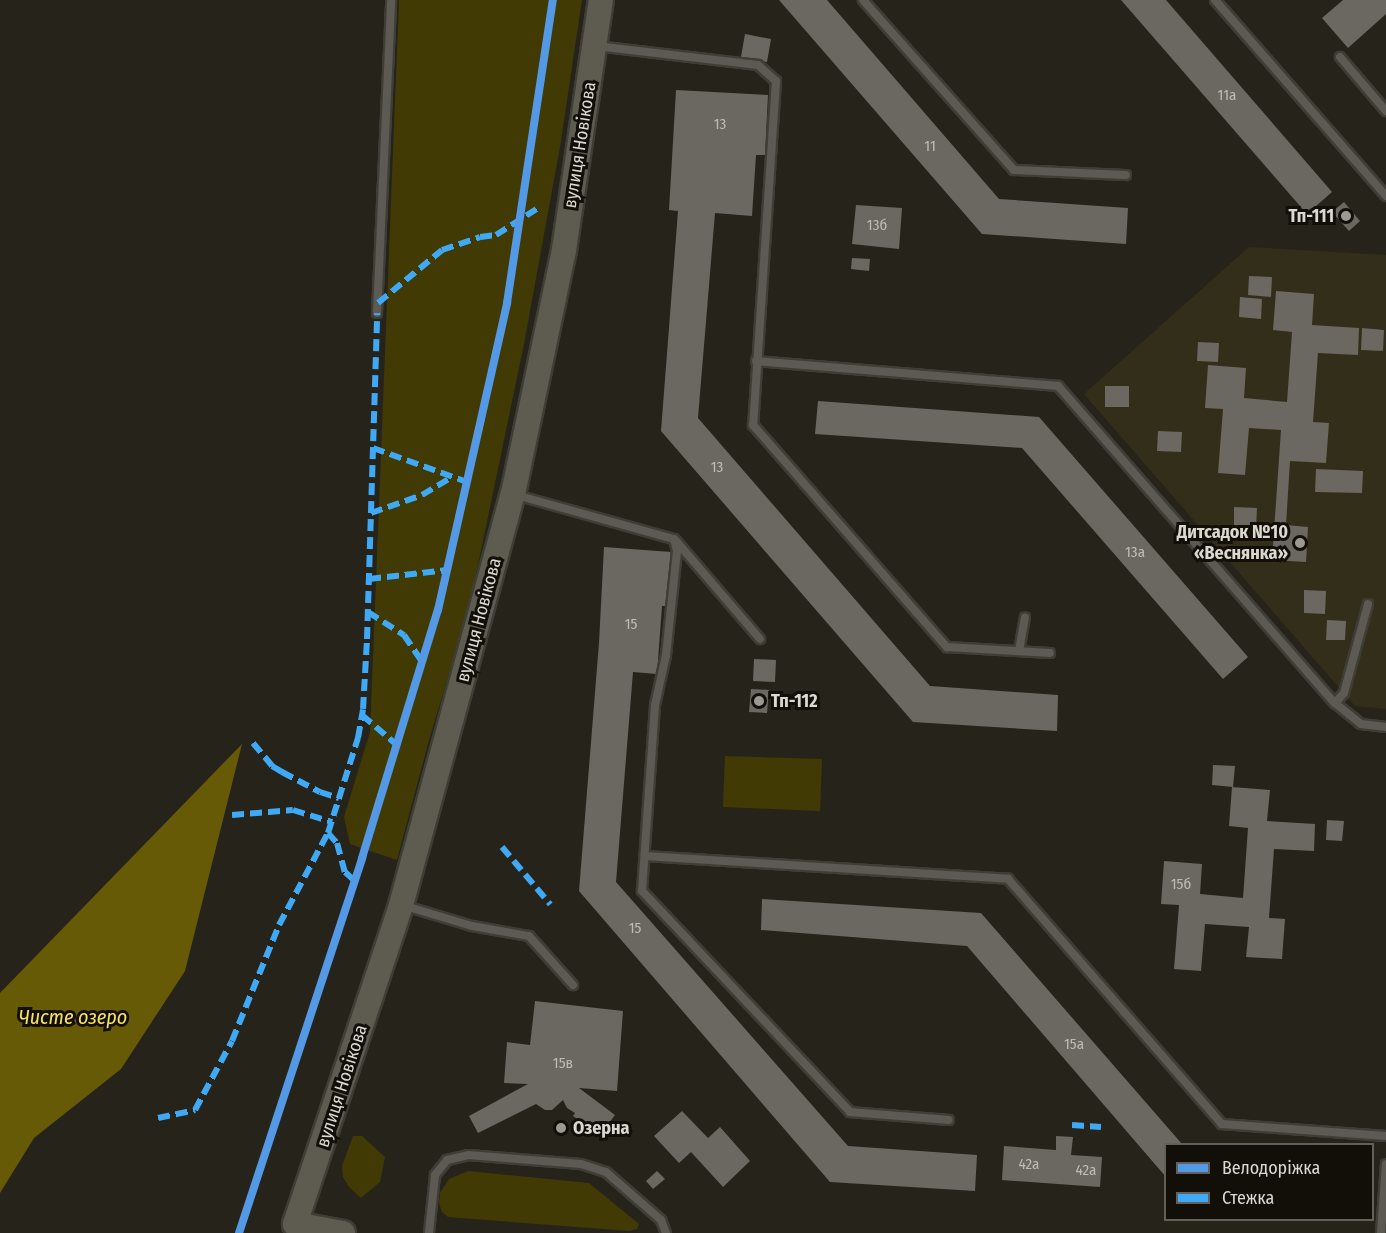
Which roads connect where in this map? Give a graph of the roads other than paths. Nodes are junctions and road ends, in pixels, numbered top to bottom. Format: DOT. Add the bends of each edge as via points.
graph roads {
  1 [pos="391,0"];
  2 [pos="601,0"];
  3 [pos="863,0"];
  4 [pos="1215,0"];
  5 [pos="595,45"];
  6 [pos="1340,57"];
  7 [pos="1386,111"];
  8 [pos="1126,175"];
  9 [pos="1386,196"];
  10 [pos="377,313"];
  11 [pos="756,361"];
  12 [pos="513,494"];
  13 [pos="674,538"];
  14 [pos="1368,604"];
  15 [pos="1025,618"];
  16 [pos="760,639"];
  17 [pos="1019,651"];
  18 [pos="1050,653"];
  19 [pos="1335,703"];
  20 [pos="1386,727"];
  21 [pos="645,856"];
  22 [pos="401,904"];
  23 [pos="573,985"];
  24 [pos="949,1120"];
  25 [pos="1386,1136"];
  26 [pos="1386,1164"];
  27 [pos="343,1233"];
  28 [pos="429,1233"];
  29 [pos="666,1233"];
  30 [pos="1381,1233"];
  1 -- 10 [label="lane"];
  2 -- 5 [label="main road, вулиця Новікова"];
  3 -- 8 [label="lane" via="1014,170"];
  4 -- 9 [label="lane"];
  5 -- 11 [label="lane" via="758,65 776,81"];
  5 -- 12 [label="main road, вулиця Новікова" via="564,249"];
  6 -- 7 [label="lane"];
  11 -- 17 [label="lane" via="753,425 947,647"];
  11 -- 19 [label="lane" via="1058,386"];
  12 -- 13 [label="lane"];
  12 -- 22 [label="main road, вулиця Новікова"];
  13 -- 16 [label="lane"];
  13 -- 21 [label="lane" via="677,551 666,655 656,705"];
  14 -- 19 [label="lane" via="1344,693"];
  15 -- 17 [label="lane"];
  17 -- 18 [label="lane"];
  19 -- 20 [label="lane" via="1361,724"];
  21 -- 24 [label="lane" via="642,891 850,1112"];
  21 -- 25 [label="lane" via="1008,879 1222,1124"];
  22 -- 23 [label="lane" via="472,926 529,936"];
  22 -- 27 [label="main road, вулиця Новікова" via="296,1224"];
  26 -- 30 [label="lane"];
  28 -- 29 [label="lane" via="435,1175 447,1160 468,1155 581,1164 606,1172 661,1220"];
}
